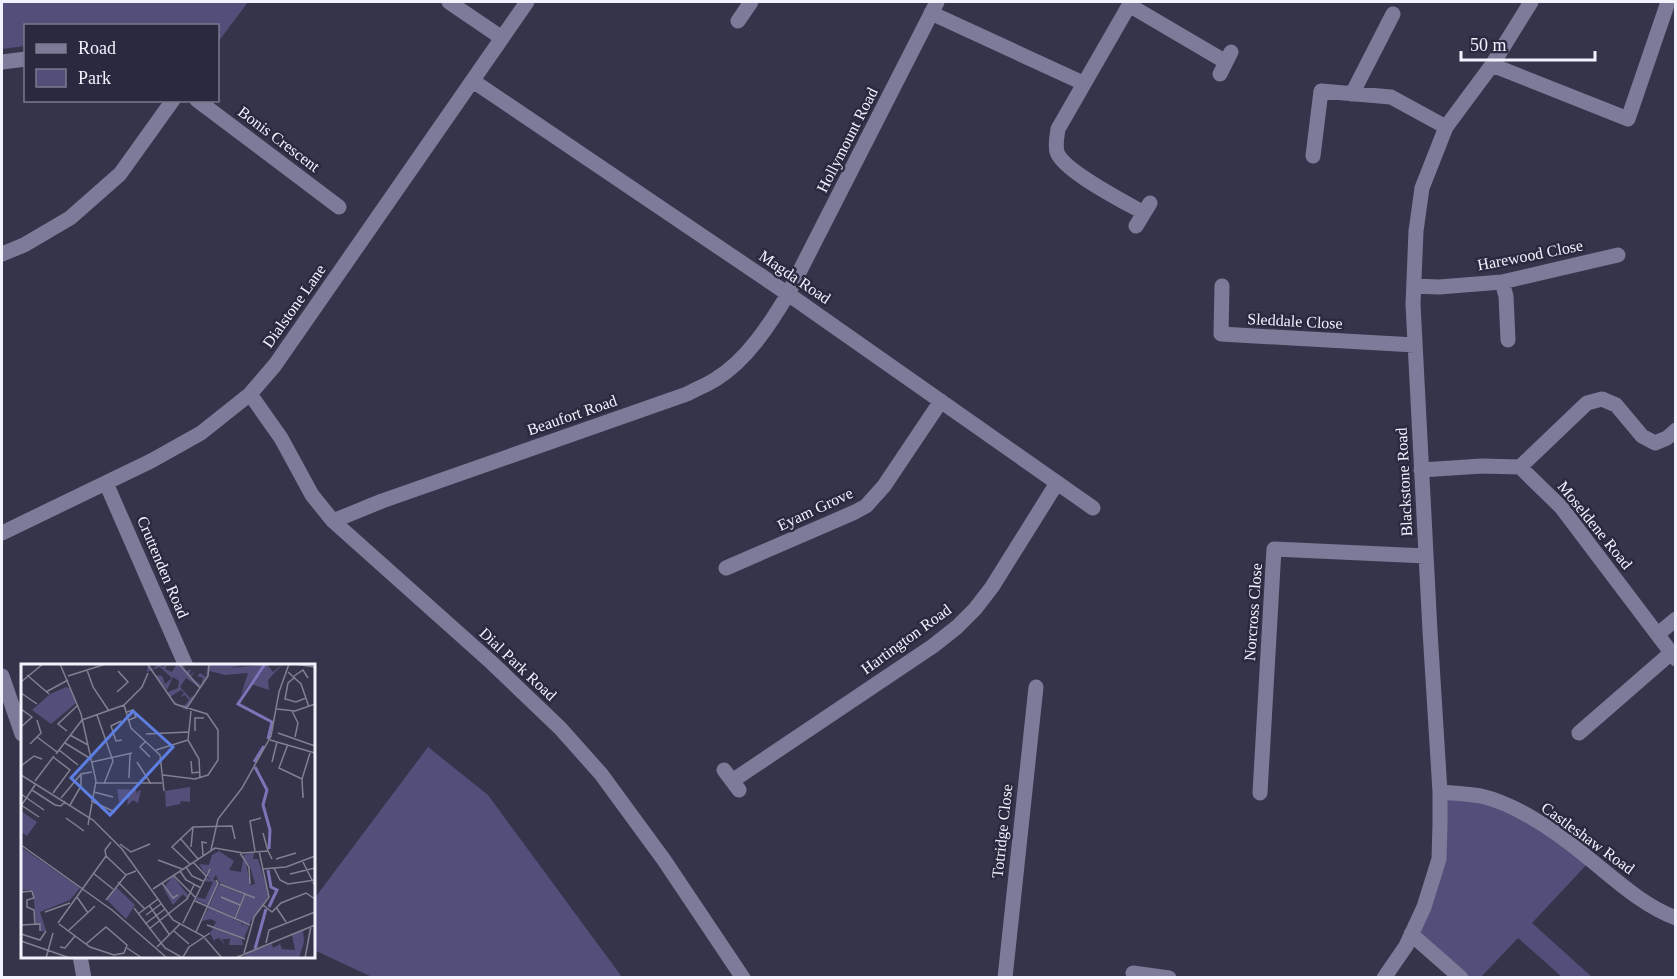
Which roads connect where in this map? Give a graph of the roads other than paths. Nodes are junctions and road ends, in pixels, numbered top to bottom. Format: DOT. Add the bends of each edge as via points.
graph roads {
  1 [pos="449,2"];
  2 [pos="527,2"];
  3 [pos="751,2"];
  4 [pos="1531,2"];
  5 [pos="1668,2"];
  6 [pos="1130,3"];
  7 [pos="934,7"];
  8 [pos="1393,14"];
  9 [pos="738,21"];
  10 [pos="501,38"];
  11 [pos="24,58"];
  12 [pos="2,62"];
  13 [pos="1226,63"];
  14 [pos="1492,65"];
  15 [pos="473,81"];
  16 [pos="1083,83"];
  17 [pos="1352,94"];
  18 [pos="172,102"];
  19 [pos="200,102"];
  20 [pos="1446,127"];
  21 [pos="1313,156"];
  22 [pos="339,207"];
  23 [pos="1143,214"];
  24 [pos="2,254"];
  25 [pos="1618,255"];
  26 [pos="1502,282"];
  27 [pos="1222,286"];
  28 [pos="1414,286"];
  29 [pos="789,294"];
  30 [pos="1508,340"];
  31 [pos="1415,345"];
  32 [pos="250,394"];
  33 [pos="941,401"];
  34 [pos="1676,430"];
  35 [pos="1520,467"];
  36 [pos="1421,470"];
  37 [pos="106,483"];
  38 [pos="1057,483"];
  39 [pos="1093,508"];
  40 [pos="333,521"];
  41 [pos="2,533"];
  42 [pos="1426,556"];
  43 [pos="726,568"];
  44 [pos="1676,619"];
  45 [pos="1658,634"];
  46 [pos="1673,656"];
  47 [pos="185,664"];
  48 [pos="2,676"];
  49 [pos="1036,687"];
  50 [pos="21,731"];
  51 [pos="1579,733"];
  52 [pos="732,780"];
  53 [pos="1440,792"];
  54 [pos="1260,793"];
  55 [pos="1676,918"];
  56 [pos="1411,934"];
  57 [pos="80,958"];
  58 [pos="1133,973"];
  59 [pos="84,978"];
  60 [pos="743,978"];
  61 [pos="1005,978"];
  62 [pos="1169,978"];
  63 [pos="1384,978"];
  64 [pos="1461,978"];
  1 -- 10 [label="street"];
  2 -- 10 [label="street, Dialstone Lane"];
  3 -- 9 [label="street"];
  4 -- 14 [label="street, Blackstone Road"];
  5 -- 14 [label="street" via="1628,119"];
  6 -- 13 [label="street"];
  6 -- 16 [label="street"];
  7 -- 16 [label="street"];
  7 -- 29 [label="street, Hollymount Road"];
  8 -- 17 [label="street"];
  10 -- 15 [label="street, Dialstone Lane"];
  11 -- 12 [label="street"];
  14 -- 20 [label="street, Blackstone Road"];
  15 -- 29 [label="street, Magda Road"];
  15 -- 32 [label="street, Dialstone Lane" via="275,365"];
  16 -- 23 [label="street" via="1058,129 1057,153 1076,173"];
  17 -- 20 [label="street" via="1391,98"];
  17 -- 21 [label="street" via="1321,91"];
  18 -- 24 [label="street" via="120,174 70,218"];
  19 -- 22 [label="street, Bonis Crescent"];
  20 -- 28 [label="street, Blackstone Road" via="1422,188"];
  25 -- 26 [label="street, Harewood Close"];
  26 -- 28 [label="street, Harewood Close"];
  26 -- 30 [label="street"];
  27 -- 31 [label="street, Sleddale Close" via="1221,334"];
  28 -- 31 [label="street, Blackstone Road"];
  29 -- 33 [label="street, Magda Road"];
  29 -- 40 [label="street, Beaufort Road" via="744,356 717,379"];
  31 -- 36 [label="street, Blackstone Road"];
  32 -- 37 [label="street, Dialstone Lane" via="201,433"];
  32 -- 40 [label="street, Dial Park Road" via="281,438 312,495"];
  33 -- 38 [label="street, Magda Road"];
  33 -- 43 [label="street, Eyam Grove" via="884,486 866,506"];
  34 -- 35 [label="street" via="1655,443 1642,436 1616,405 1602,399 1587,404"];
  35 -- 36 [label="street"];
  35 -- 45 [label="street, Moseldene Road" via="1561,507"];
  36 -- 42 [label="street, Blackstone Road"];
  37 -- 41 [label="street, Dialstone Lane"];
  37 -- 47 [label="street, Cruttenden Road"];
  38 -- 39 [label="street, Magda Road"];
  38 -- 52 [label="street, Hartington Road" via="992,587 957,627"];
  40 -- 60 [label="street, Dial Park Road" via="560,728 608,784 664,860"];
  42 -- 53 [label="street, Blackstone Road"];
  42 -- 54 [label="street, Norcross Close" via="1274,549"];
  44 -- 45 [label="street"];
  45 -- 46 [label="street, Moseldene Road"];
  46 -- 51 [label="street"];
  48 -- 50 [label="street"];
  49 -- 61 [label="street, Totridge Close"];
  53 -- 55 [label="street, Castleshaw Road" via="1483,797 1529,816 1640,898"];
  53 -- 56 [label="street, Blackstone Road" via="1438,859 1424,907"];
  56 -- 63 [label="street, Blackstone Road"];
  56 -- 64 [label="street"];
  57 -- 59 [label="street"];
  58 -- 62 [label="street"];
}
